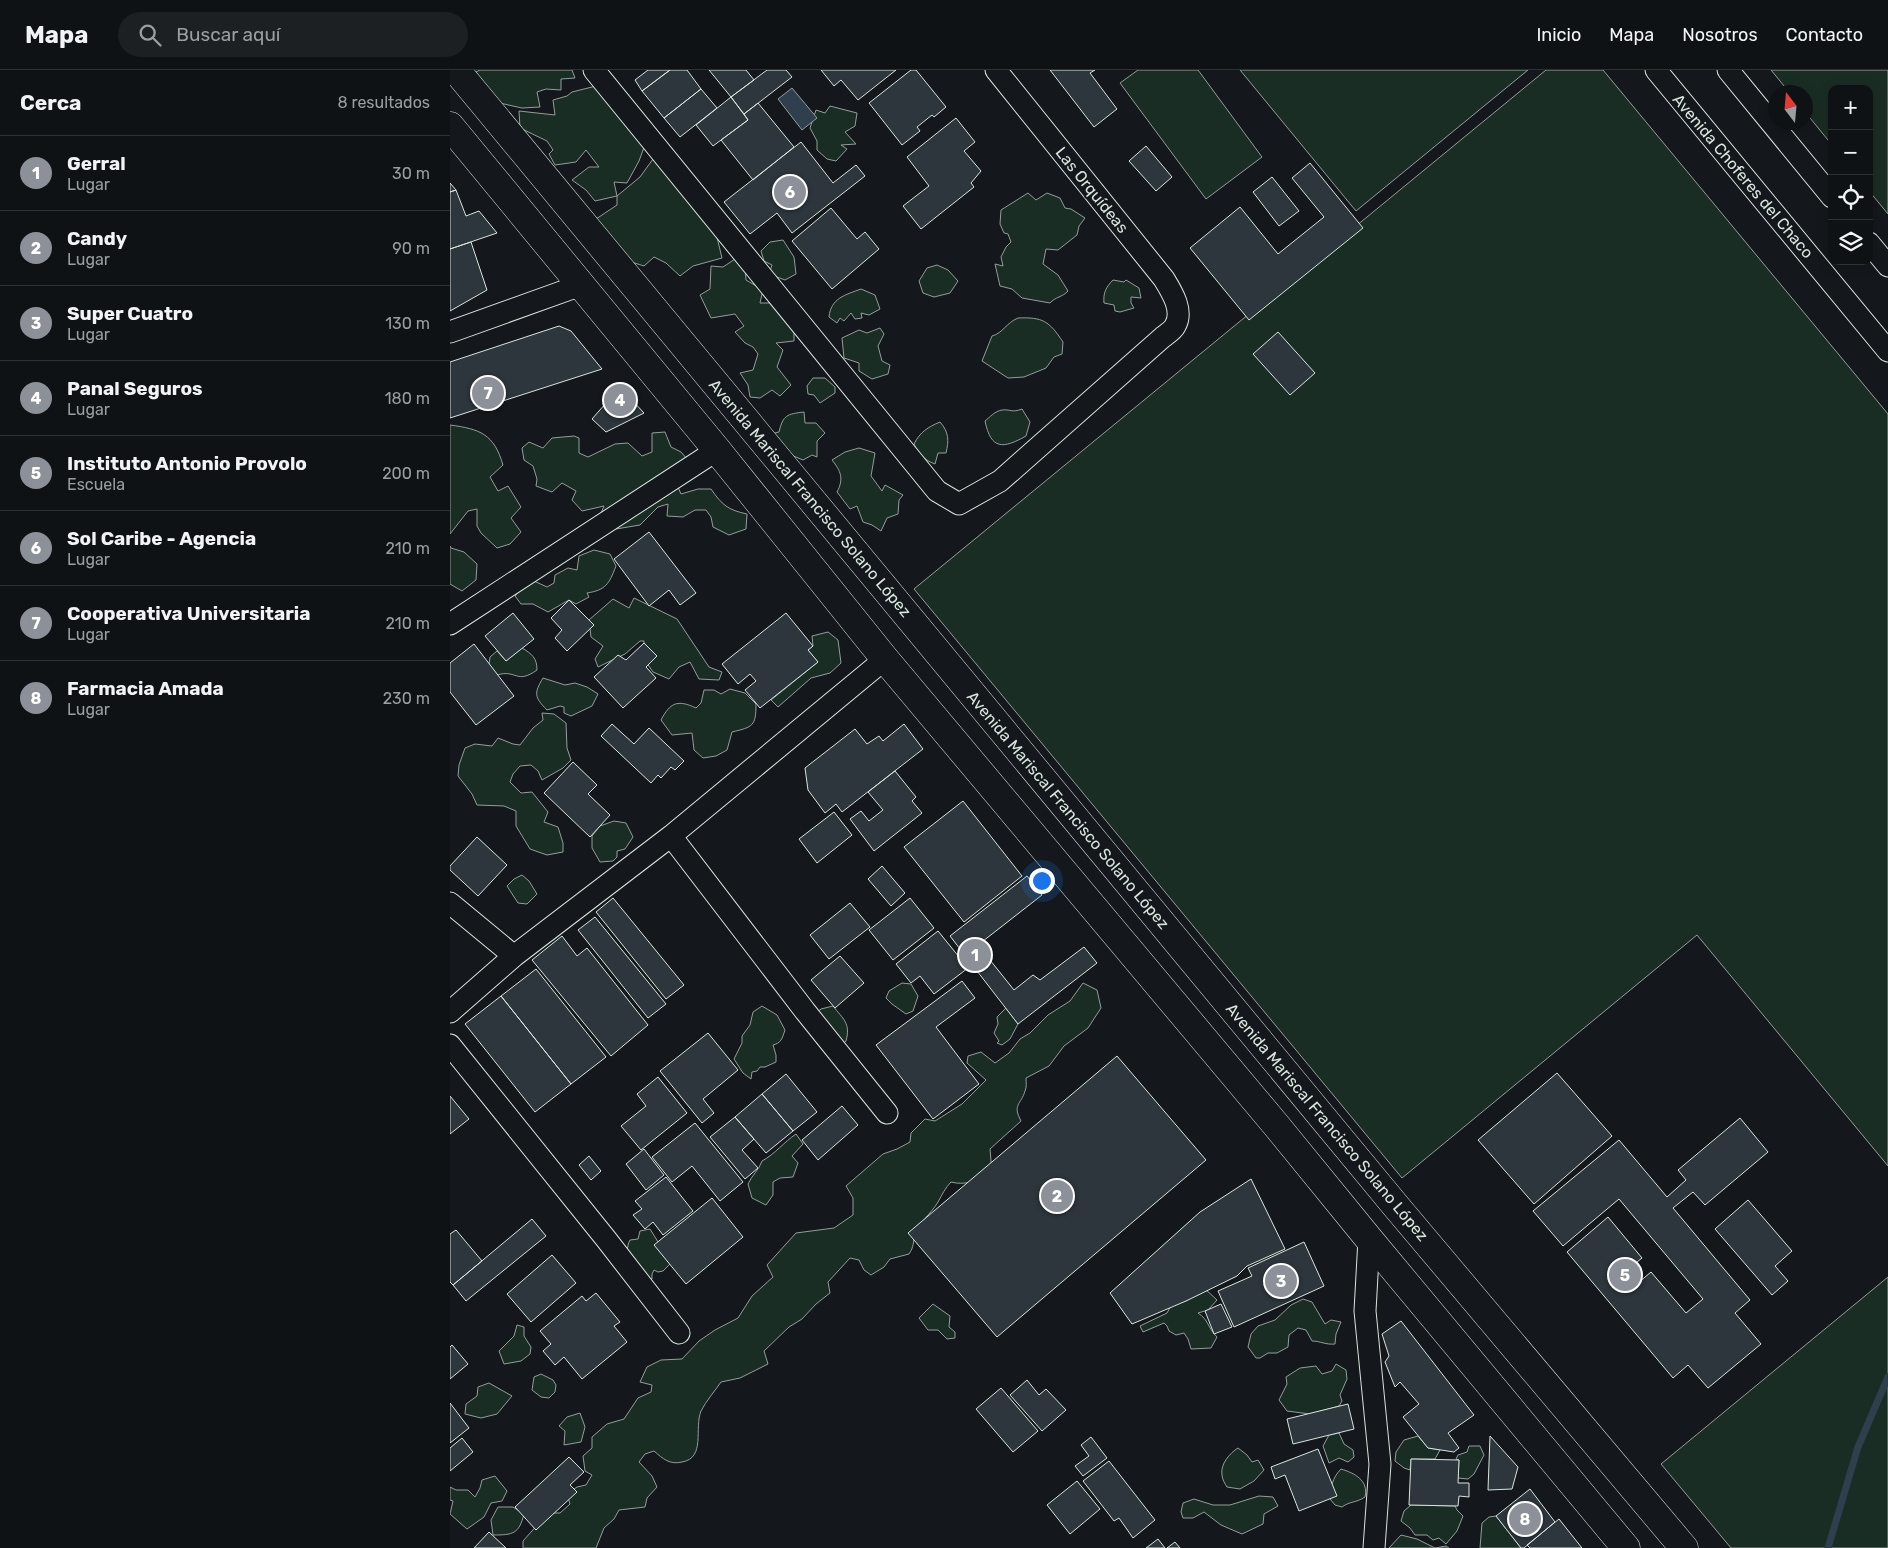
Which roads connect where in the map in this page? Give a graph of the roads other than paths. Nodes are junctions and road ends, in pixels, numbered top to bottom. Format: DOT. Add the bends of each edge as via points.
graph roads {
  1 [pos="456,70"];
  2 [pos="594,70"];
  3 [pos="996,70"];
  4 [pos="1656,70"];
  5 [pos="1728,70"];
  6 [pos="450,126"];
  7 [pos="1828,192"];
  8 [pos="1873,248"];
  9 [pos="1888,266"];
  10 [pos="581,285"];
  11 [pos="450,332"];
  12 [pos="1888,351"];
  13 [pos="717,450"];
  14 [pos="450,624"];
  15 [pos="886,659"];
  16 [pos="671,836"];
  17 [pos="450,903"];
  18 [pos="514,956"];
  19 [pos="450,1012"];
  20 [pos="450,1045"];
  21 [pos="887,1113"];
  22 [pos="1369,1239"];
  23 [pos="679,1333"];
  24 [pos="1374,1548"];
  25 [pos="1626,1548"];
  26 [pos="1684,1548"];
  1 -- 26 [label="main road, Avenida Mariscal Francisco Solano López" via="1388,1197"];
  2 -- 3 [label="street, Las Orquídeas" via="937,492 959,504 1000,481 1176,326 1178,314 1175,297 1164,279"];
  4 -- 12 [label="street, Avenida Choferes del Chaco"];
  5 -- 7 [label="street"];
  6 -- 10 [label="main road"];
  8 -- 9 [label="street"];
  10 -- 11 [label="street"];
  10 -- 13 [label="main road"];
  13 -- 14 [label="street"];
  13 -- 15 [label="main road"];
  15 -- 16 [label="street"];
  15 -- 22 [label="main road"];
  16 -- 18 [label="street"];
  16 -- 21 [label="street"];
  17 -- 18 [label="street"];
  18 -- 19 [label="street"];
  20 -- 23 [label="street"];
  22 -- 24 [label="street" via="1365,1311 1380,1464"];
  22 -- 25 [label="main road"];
}
